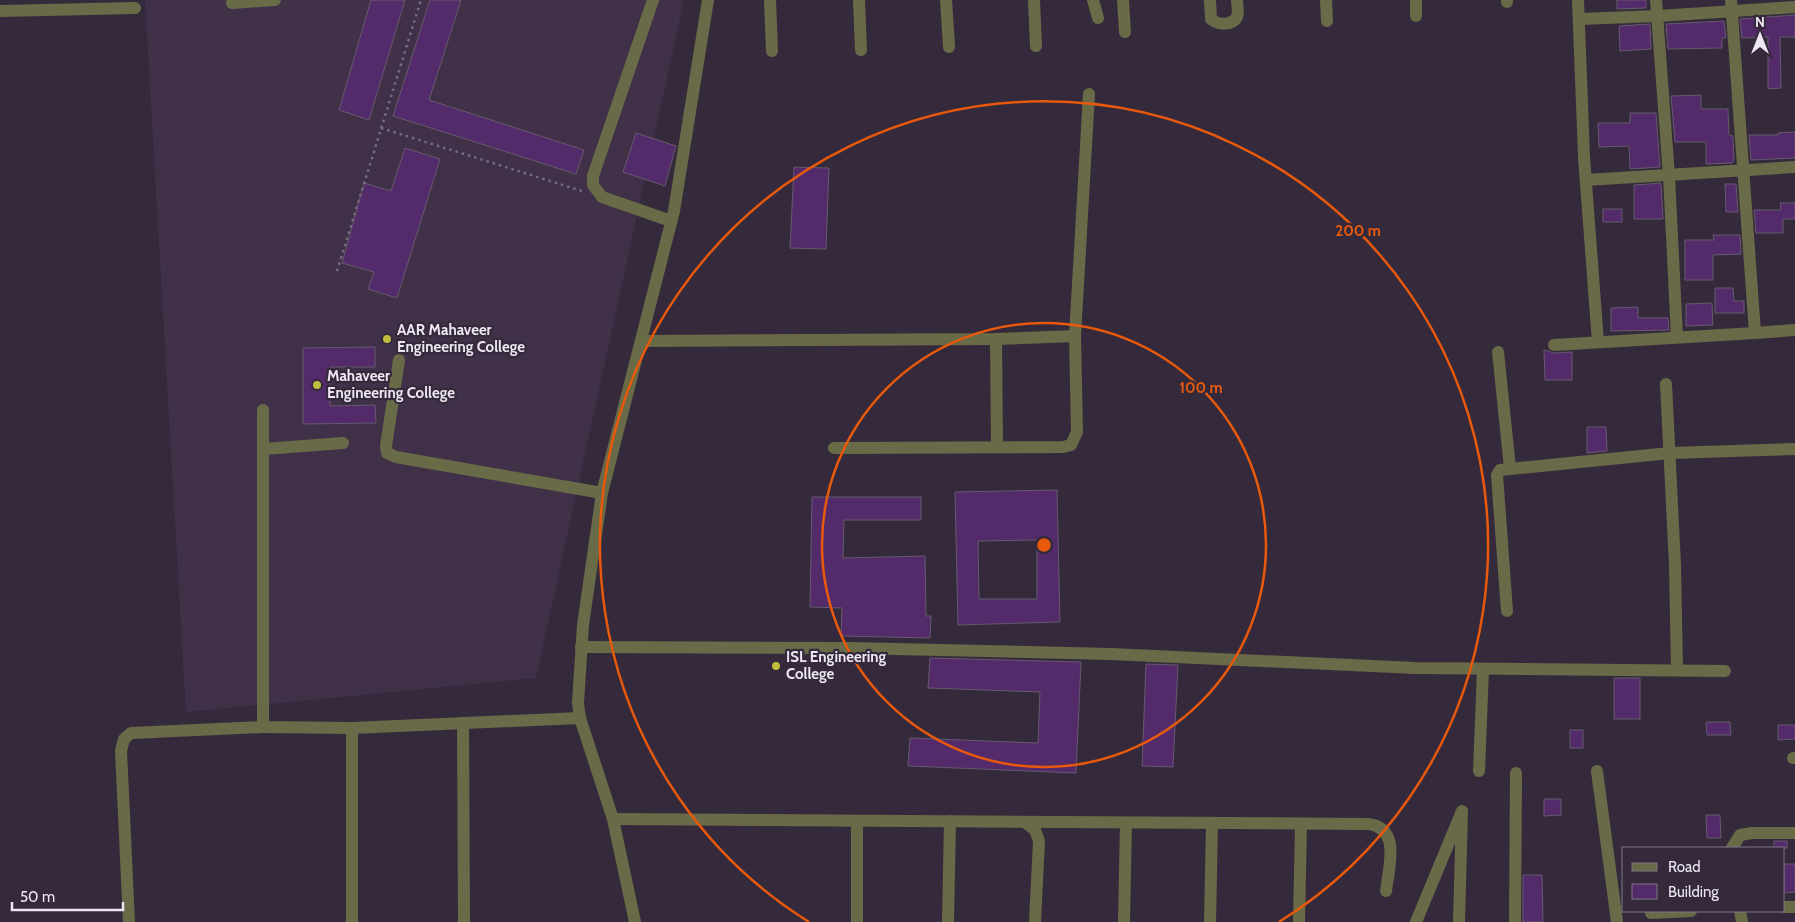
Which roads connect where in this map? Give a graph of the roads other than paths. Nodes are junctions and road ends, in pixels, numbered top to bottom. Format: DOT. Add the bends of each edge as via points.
graph roads {
  1 [pos="258,0"];
  2 [pos="275,0"];
  3 [pos="653,0"];
  4 [pos="708,0"];
  5 [pos="770,0"];
  6 [pos="859,0"];
  7 [pos="946,0"];
  8 [pos="1034,0"];
  9 [pos="1093,0"];
  10 [pos="1123,0"];
  11 [pos="1210,0"];
  12 [pos="1237,0"];
  13 [pos="1326,0"];
  14 [pos="1416,0"];
  15 [pos="1578,0"];
  16 [pos="1656,0"];
  17 [pos="232,3"];
  18 [pos="64,5"];
  19 [pos="1731,6"];
  20 [pos="1795,7"];
  21 [pos="135,8"];
  22 [pos="0,11"];
  23 [pos="1416,16"];
  24 [pos="1658,16"];
  25 [pos="1098,18"];
  26 [pos="1579,19"];
  27 [pos="1326,21"];
  28 [pos="1125,32"];
  29 [pos="1036,46"];
  30 [pos="949,47"];
  31 [pos="861,50"];
  32 [pos="772,52"];
  33 [pos="1089,94"];
  34 [pos="1795,167"];
  35 [pos="1745,171"];
  36 [pos="1669,176"];
  37 [pos="1586,180"];
  38 [pos="671,222"];
  39 [pos="1795,330"];
  40 [pos="1756,333"];
  41 [pos="1075,336"];
  42 [pos="1677,337"];
  43 [pos="996,339"];
  44 [pos="642,341"];
  45 [pos="1598,342"];
  46 [pos="1554,345"];
  47 [pos="1498,352"];
  48 [pos="399,360"];
  49 [pos="1666,384"];
  50 [pos="263,410"];
  51 [pos="343,443"];
  52 [pos="997,446"];
  53 [pos="834,448"];
  54 [pos="264,449"];
  55 [pos="1795,450"];
  56 [pos="1670,453"];
  57 [pos="1510,468"];
  58 [pos="602,493"];
  59 [pos="1507,611"];
  60 [pos="582,647"];
  61 [pos="1484,669"];
  62 [pos="1677,670"];
  63 [pos="1725,671"];
  64 [pos="580,718"];
  65 [pos="462,724"];
  66 [pos="263,727"];
  67 [pos="352,728"];
  68 [pos="1479,771"];
  69 [pos="1597,771"];
  70 [pos="1516,773"];
  71 [pos="613,819"];
  72 [pos="857,821"];
  73 [pos="950,821"];
  74 [pos="1025,822"];
  75 [pos="1126,823"];
  76 [pos="1212,823"];
  77 [pos="1301,824"];
  78 [pos="1795,833"];
  79 [pos="1733,847"];
  80 [pos="1386,891"];
  81 [pos="1671,912"];
  82 [pos="1651,913"];
  83 [pos="129,922"];
  84 [pos="352,922"];
  85 [pos="464,922"];
  86 [pos="635,922"];
  87 [pos="856,922"];
  88 [pos="948,922"];
  89 [pos="1035,922"];
  90 [pos="1124,922"];
  91 [pos="1210,922"];
  92 [pos="1299,922"];
  93 [pos="1416,922"];
  94 [pos="1459,922"];
  95 [pos="1515,922"];
  96 [pos="1617,922"];
  1 -- 2 [label="street"];
  1 -- 17 [label="street"];
  3 -- 38 [label="street" via="592,185 606,198"];
  4 -- 38 [label="street"];
  5 -- 32 [label="street"];
  6 -- 31 [label="street"];
  7 -- 30 [label="street"];
  8 -- 29 [label="street"];
  9 -- 25 [label="street"];
  10 -- 28 [label="street"];
  11 -- 12 [label="street" via="1211,19 1228,23 1237,17"];
  13 -- 27 [label="street"];
  14 -- 23 [label="street"];
  15 -- 26 [label="street"];
  16 -- 24 [label="street"];
  18 -- 21 [label="street"];
  18 -- 22 [label="street"];
  19 -- 20 [label="street"];
  19 -- 24 [label="street"];
  19 -- 35 [label="street"];
  24 -- 26 [label="street"];
  24 -- 36 [label="street"];
  26 -- 37 [label="street"];
  33 -- 41 [label="street"];
  34 -- 35 [label="street"];
  35 -- 36 [label="street"];
  35 -- 40 [label="street"];
  36 -- 37 [label="street"];
  36 -- 42 [label="street"];
  37 -- 45 [label="street"];
  38 -- 44 [label="street"];
  39 -- 40 [label="street"];
  40 -- 42 [label="street"];
  41 -- 43 [label="street"];
  41 -- 52 [label="street" via="1076,440 1063,447"];
  42 -- 45 [label="street"];
  43 -- 44 [label="street"];
  43 -- 52 [label="street"];
  44 -- 58 [label="street"];
  45 -- 46 [label="street"];
  47 -- 57 [label="street"];
  48 -- 58 [label="street" via="387,453"];
  49 -- 56 [label="street"];
  50 -- 54 [label="street"];
  51 -- 54 [label="street"];
  52 -- 53 [label="street"];
  54 -- 66 [label="street"];
  55 -- 56 [label="street"];
  56 -- 57 [label="street"];
  56 -- 62 [label="street"];
  57 -- 59 [label="street" via="1500,470 1497,475"];
  58 -- 60 [label="street"];
  60 -- 61 [label="street" via="851,648 1111,654"];
  60 -- 64 [label="street"];
  61 -- 62 [label="street"];
  61 -- 68 [label="street"];
  62 -- 63 [label="street"];
  64 -- 65 [label="street"];
  64 -- 71 [label="street"];
  65 -- 67 [label="street"];
  65 -- 85 [label="street"];
  66 -- 67 [label="street"];
  66 -- 83 [label="street" via="131,733 124,739 121,751"];
  67 -- 84 [label="street"];
  69 -- 96 [label="street"];
  70 -- 95 [label="street"];
  71 -- 72 [label="street"];
  71 -- 86 [label="street"];
  72 -- 73 [label="street"];
  72 -- 87 [label="street"];
  73 -- 74 [label="street"];
  73 -- 88 [label="street"];
  74 -- 75 [label="street"];
  74 -- 89 [label="street" via="1035,830 1039,841"];
  75 -- 76 [label="street"];
  75 -- 90 [label="street"];
  76 -- 77 [label="street"];
  76 -- 91 [label="street"];
  77 -- 80 [label="street" via="1368,824 1387,832 1390,846"];
  77 -- 92 [label="street"];
  78 -- 79 [label="street" via="1752,832 1740,836"];
  81 -- 82 [label="street"];
  93 -- 94 [label="street" via="1462,811"];
}
